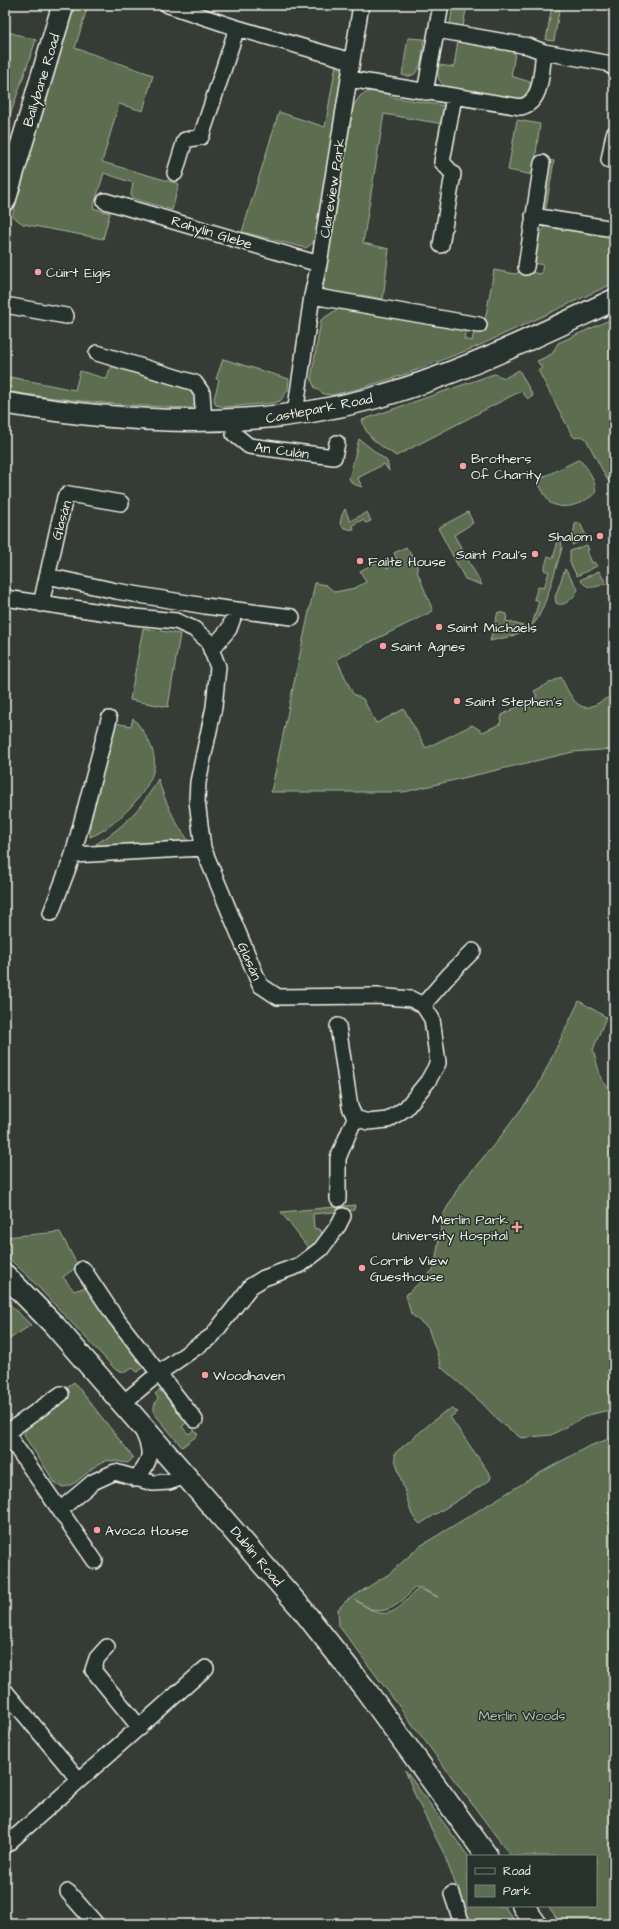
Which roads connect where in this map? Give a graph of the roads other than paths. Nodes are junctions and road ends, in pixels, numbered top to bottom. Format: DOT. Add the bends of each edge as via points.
graph roads {
  1 [pos="63,5"];
  2 [pos="168,5"];
  3 [pos="362,5"];
  4 [pos="441,5"];
  5 [pos="237,28"];
  6 [pos="437,30"];
  7 [pos="544,52"];
  8 [pos="351,61"];
  9 [pos="614,68"];
  10 [pos="349,79"];
  11 [pos="425,92"];
  12 [pos="454,97"];
  13 [pos="614,134"];
  14 [pos="609,160"];
  15 [pos="542,163"];
  16 [pos="175,173"];
  17 [pos="8,175"];
  18 [pos="5,200"];
  19 [pos="105,200"];
  20 [pos="533,216"];
  21 [pos="614,229"];
  22 [pos="441,245"];
  23 [pos="319,264"];
  24 [pos="526,267"];
  25 [pos="312,296"];
  26 [pos="614,300"];
  27 [pos="5,305"];
  28 [pos="66,316"];
  29 [pos="479,325"];
  30 [pos="98,353"];
  31 [pos="5,403"];
  32 [pos="295,414"];
  33 [pos="234,420"];
  34 [pos="204,421"];
  35 [pos="337,443"];
  36 [pos="121,503"];
  37 [pos="47,576"];
  38 [pos="105,588"];
  39 [pos="5,598"];
  40 [pos="41,604"];
  41 [pos="236,610"];
  42 [pos="97,612"];
  43 [pos="292,617"];
  44 [pos="212,650"];
  45 [pos="109,719"];
  46 [pos="203,848"];
  47 [pos="73,855"];
  48 [pos="51,913"];
  49 [pos="473,951"];
  50 [pos="423,1006"];
  51 [pos="338,1026"];
  52 [pos="355,1118"];
  53 [pos="338,1199"];
  54 [pos="343,1216"];
  55 [pos="83,1269"];
  56 [pos="5,1275"];
  57 [pos="159,1373"];
  58 [pos="61,1394"];
  59 [pos="123,1403"];
  60 [pos="138,1420"];
  61 [pos="195,1420"];
  62 [pos="6,1432"];
  63 [pos="186,1476"];
  64 [pos="136,1479"];
  65 [pos="60,1510"];
  66 [pos="95,1561"];
  67 [pos="107,1647"];
  68 [pos="206,1668"];
  69 [pos="5,1691"];
  70 [pos="140,1728"];
  71 [pos="79,1780"];
  72 [pos="5,1846"];
  73 [pos="486,1855"];
  74 [pos="68,1892"];
  75 [pos="452,1894"];
  76 [pos="524,1907"];
  77 [pos="96,1924"];
  78 [pos="462,1924"];
  79 [pos="536,1924"];
  1 -- 17 [label="main road, Ballybane Road"];
  2 -- 5 [label="street"];
  3 -- 8 [label="street, Clareview Park"];
  4 -- 6 [label="street"];
  5 -- 8 [label="street"];
  5 -- 16 [label="street" via="200,137 186,140"];
  6 -- 7 [label="street" via="528,46"];
  6 -- 11 [label="street"];
  7 -- 9 [label="street" via="606,63"];
  7 -- 12 [label="street" via="537,95 529,104 516,107"];
  8 -- 10 [label="street, Clareview Park"];
  10 -- 11 [label="street"];
  10 -- 23 [label="street, Clareview Park"];
  11 -- 12 [label="street"];
  12 -- 22 [label="street" via="442,162 453,174"];
  13 -- 14 [label="street"];
  15 -- 20 [label="street"];
  17 -- 18 [label="main road, Ballybane Road"];
  19 -- 23 [label="street, Rahylin Glebe"];
  20 -- 21 [label="street"];
  20 -- 24 [label="street"];
  23 -- 25 [label="street, Clareview Park"];
  25 -- 29 [label="street"];
  25 -- 32 [label="street, Clareview Park"];
  26 -- 32 [label="main road, Castlepark Road" via="466,367 348,405"];
  27 -- 28 [label="street"];
  30 -- 34 [label="street" via="195,383 202,393"];
  31 -- 34 [label="main road, Castlepark Road" via="69,413 135,419"];
  32 -- 33 [label="main road, Castlepark Road"];
  33 -- 34 [label="main road, Castlepark Road"];
  33 -- 35 [label="street, An Culán" via="234,434 249,446 334,457"];
  36 -- 37 [label="street, Glasán" via="69,494 64,497"];
  37 -- 38 [label="street"];
  37 -- 40 [label="street, Glasán"];
  38 -- 41 [label="street"];
  38 -- 42 [label="street"];
  39 -- 40 [label="street, Glasán"];
  40 -- 42 [label="street, Glasán"];
  41 -- 43 [label="street"];
  41 -- 44 [label="street" via="229,629"];
  42 -- 44 [label="street, Glasán" via="176,621 194,629 208,640"];
  44 -- 46 [label="street, Glasán" via="218,667 214,707 198,782 197,801"];
  45 -- 47 [label="street"];
  46 -- 47 [label="street"];
  46 -- 50 [label="street, Glasán" via="260,985 278,997 377,996 412,999"];
  47 -- 48 [label="street"];
  49 -- 50 [label="street"];
  50 -- 52 [label="street" via="432,1019 438,1063 428,1081 406,1108 388,1120 368,1122"];
  51 -- 52 [label="street" via="350,1107"];
  52 -- 53 [label="street" via="338,1158"];
  54 -- 57 [label="street" via="330,1238 317,1252 295,1268 264,1278 251,1286 212,1336"];
  55 -- 57 [label="street" via="115,1317"];
  56 -- 59 [label="main road, Dublin Road" via="54,1325"];
  57 -- 59 [label="street"];
  57 -- 61 [label="street"];
  58 -- 62 [label="street"];
  59 -- 60 [label="main road, Dublin Road"];
  60 -- 63 [label="main road, Dublin Road"];
  60 -- 64 [label="street" via="148,1442 150,1456 146,1467"];
  62 -- 65 [label="street"];
  63 -- 64 [label="street" via="169,1482 153,1483"];
  63 -- 73 [label="main road, Dublin Road" via="301,1608 346,1664"];
  64 -- 65 [label="street" via="115,1472 105,1475"];
  65 -- 66 [label="street"];
  67 -- 70 [label="street" via="97,1658 93,1670"];
  68 -- 70 [label="street"];
  69 -- 71 [label="street"];
  70 -- 71 [label="street"];
  71 -- 72 [label="street"];
  74 -- 77 [label="street"];
  75 -- 78 [label="street"];
  76 -- 79 [label="main road"];
}
